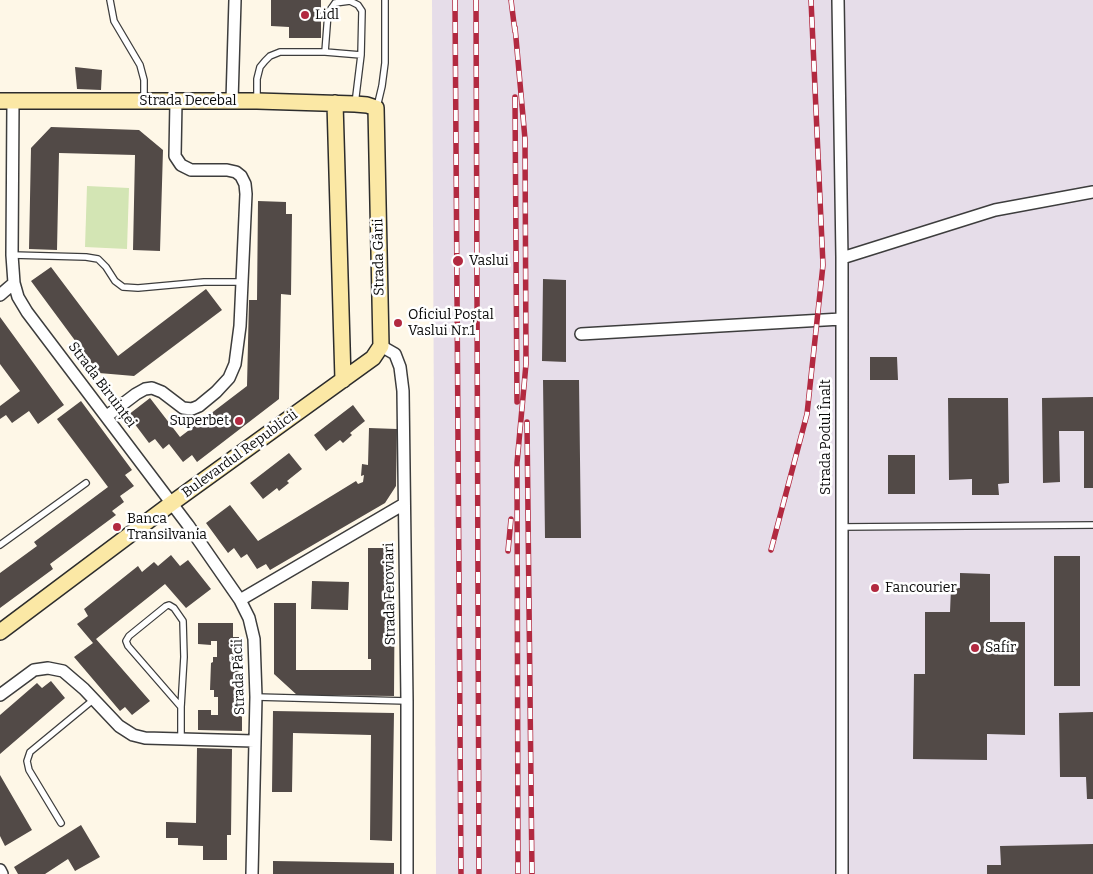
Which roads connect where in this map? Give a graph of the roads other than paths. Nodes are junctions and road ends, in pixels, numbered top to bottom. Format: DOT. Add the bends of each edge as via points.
graph roads {
  1 [pos="110,0"];
  2 [pos="235,0"];
  3 [pos="385,0"];
  4 [pos="838,0"];
  5 [pos="325,52"];
  6 [pos="361,55"];
  7 [pos="144,101"];
  8 [pos="176,101"];
  9 [pos="232,101"];
  10 [pos="257,101"];
  11 [pos="6,102"];
  12 [pos="335,103"];
  13 [pos="355,104"];
  14 [pos="376,108"];
  15 [pos="1093,192"];
  16 [pos="12,255"];
  17 [pos="842,258"];
  18 [pos="242,282"];
  19 [pos="14,283"];
  20 [pos="0,294"];
  21 [pos="841,319"];
  22 [pos="581,334"];
  23 [pos="381,346"];
  24 [pos="343,380"];
  25 [pos="107,416"];
  26 [pos="86,482"];
  27 [pos="172,503"];
  28 [pos="404,504"];
  29 [pos="1093,525"];
  30 [pos="842,527"];
  31 [pos="0,545"];
  32 [pos="240,600"];
  33 [pos="0,632"];
  34 [pos="0,696"];
  35 [pos="256,697"];
  36 [pos="93,700"];
  37 [pos="407,702"];
  38 [pos="181,707"];
  39 [pos="181,739"];
  40 [pos="254,741"];
  41 [pos="61,823"];
  42 [pos="0,870"];
  43 [pos="2,874"];
  44 [pos="252,874"];
  45 [pos="407,874"];
  46 [pos="842,874"];
  1 -- 7 [label="lane" via="114,21 140,65"];
  2 -- 9 [label="street"];
  3 -- 14 [label="lane, Strada Gării" via="386,62"];
  4 -- 17 [label="street, Strada Podul Înalt"];
  5 -- 6 [label="lane"];
  5 -- 6 [label="lane" via="328,13 335,3 350,2 362,11"];
  5 -- 10 [label="lane" via="280,52 270,56 260,68 257,78"];
  6 -- 13 [label="lane"];
  7 -- 8 [label="street, Strada Decebal"];
  7 -- 11 [label="street, Strada Decebal"];
  8 -- 9 [label="street, Strada Decebal"];
  8 -- 18 [label="street" via="175,156 181,165 191,170 236,172 245,184"];
  9 -- 10 [label="street, Strada Decebal"];
  10 -- 12 [label="street, Strada Decebal"];
  11 -- 16 [label="street, Strada Biruinței"];
  12 -- 13 [label="street, Strada Decebal"];
  12 -- 24 [label="street"];
  13 -- 14 [label="street, Strada Decebal"];
  14 -- 23 [label="street, Strada Gării"];
  15 -- 17 [label="street" via="995,210"];
  16 -- 18 [label="lane" via="98,259 123,287"];
  16 -- 19 [label="street, Strada Biruinței"];
  17 -- 21 [label="street, Strada Podul Înalt"];
  18 -- 25 [label="street" via="235,364 229,378 216,392 199,406 183,408 162,392 145,389"];
  19 -- 20 [label="street"];
  19 -- 25 [label="street, Strada Biruinței" via="27,312"];
  21 -- 22 [label="street"];
  21 -- 30 [label="street, Strada Podul Înalt"];
  23 -- 24 [label="street, Bulevardul Republicii" via="373,358"];
  23 -- 28 [label="street" via="395,354 401,379"];
  24 -- 27 [label="street, Bulevardul Republicii"];
  25 -- 27 [label="street, Strada Biruinței"];
  26 -- 31 [label="lane"];
  27 -- 32 [label="street, Strada Păcii"];
  27 -- 33 [label="street, Bulevardul Republicii"];
  28 -- 32 [label="street"];
  28 -- 37 [label="street, Strada Feroviari"];
  29 -- 30 [label="lane"];
  30 -- 46 [label="street, Strada Podul Înalt"];
  32 -- 35 [label="street, Strada Păcii" via="254,639"];
  34 -- 36 [label="street" via="34,670 48,668 63,671"];
  35 -- 37 [label="lane"];
  35 -- 40 [label="street, Strada Păcii"];
  36 -- 39 [label="street" via="133,735"];
  36 -- 41 [label="lane" via="30,752 26,761"];
  37 -- 45 [label="street, Strada Feroviari"];
  38 -- 38 [label="lane" via="126,641 169,605 183,621"];
  38 -- 39 [label="lane"];
  39 -- 40 [label="street"];
  40 -- 44 [label="street, Strada Păcii"];
  42 -- 43 [label="street"];
}
